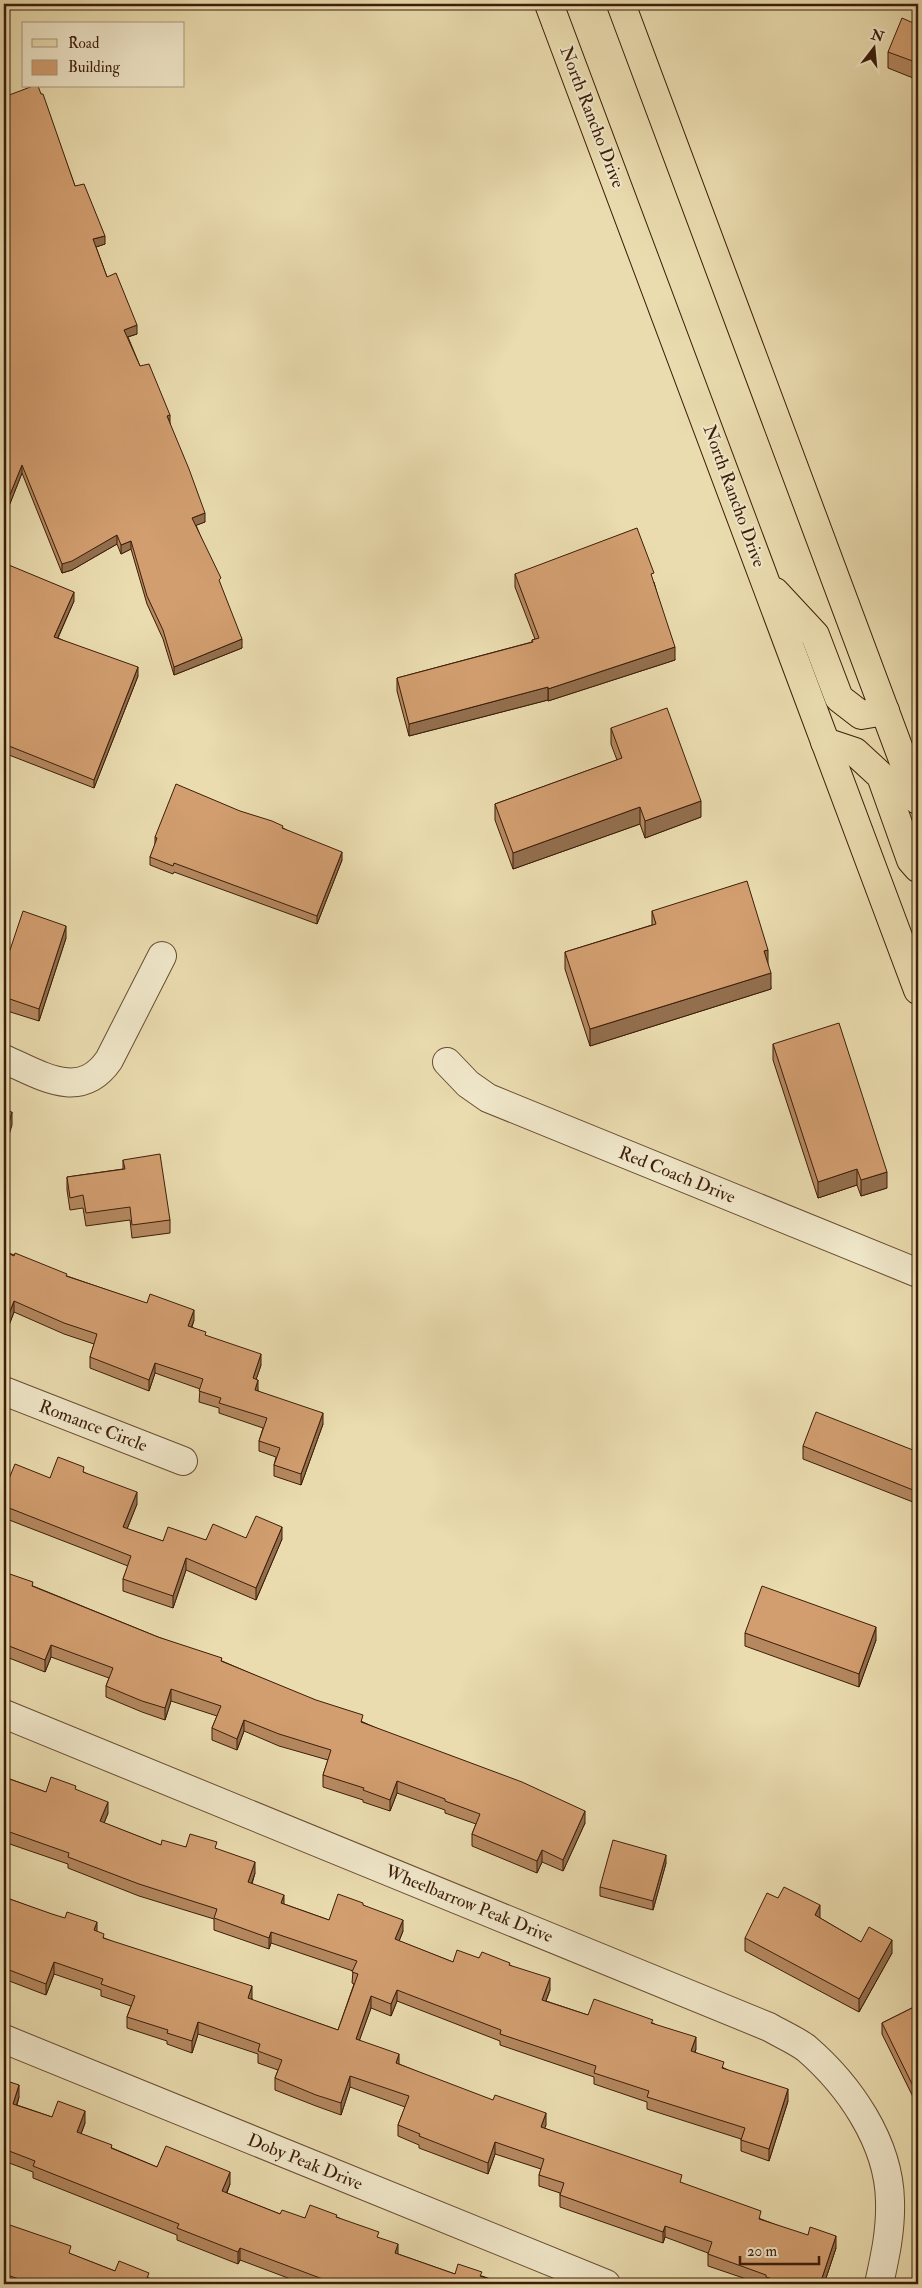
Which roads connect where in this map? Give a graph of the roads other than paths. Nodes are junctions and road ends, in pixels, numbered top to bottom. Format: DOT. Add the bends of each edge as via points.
graph roads {
  1 [pos="549,4"];
  2 [pos="620,4"];
  3 [pos="767,583"];
  4 [pos="885,711"];
  5 [pos="825,742"];
  6 [pos="918,800"];
  7 [pos="918,868"];
  8 [pos="162,956"];
  9 [pos="918,990"];
  10 [pos="4,1060"];
  11 [pos="447,1062"];
  12 [pos="918,1273"];
  13 [pos="4,1392"];
  14 [pos="183,1461"];
  15 [pos="4,1714"];
  16 [pos="4,2039"];
  17 [pos="606,2284"];
  18 [pos="879,2284"];
  1 -- 3 [label="main road, North Rancho Drive"];
  2 -- 4 [label="main road"];
  3 -- 4 [label="main road" via="815,635 839,698 861,716"];
  3 -- 5 [label="main road, North Rancho Drive"];
  4 -- 6 [label="main road"];
  5 -- 7 [label="main road" via="855,752 882,776 911,860"];
  5 -- 9 [label="main road, North Rancho Drive"];
  8 -- 10 [label="street" via="109,1060 92,1078 61,1082"];
  11 -- 12 [label="street, Red Coach Drive" via="468,1084 488,1098"];
  13 -- 14 [label="street, Romance Circle"];
  15 -- 18 [label="street, Wheelbarrow Peak Drive" via="769,2027 804,2047 837,2079 864,2117 883,2158 890,2200 888,2244"];
  16 -- 17 [label="street, Doby Peak Drive"];
}
